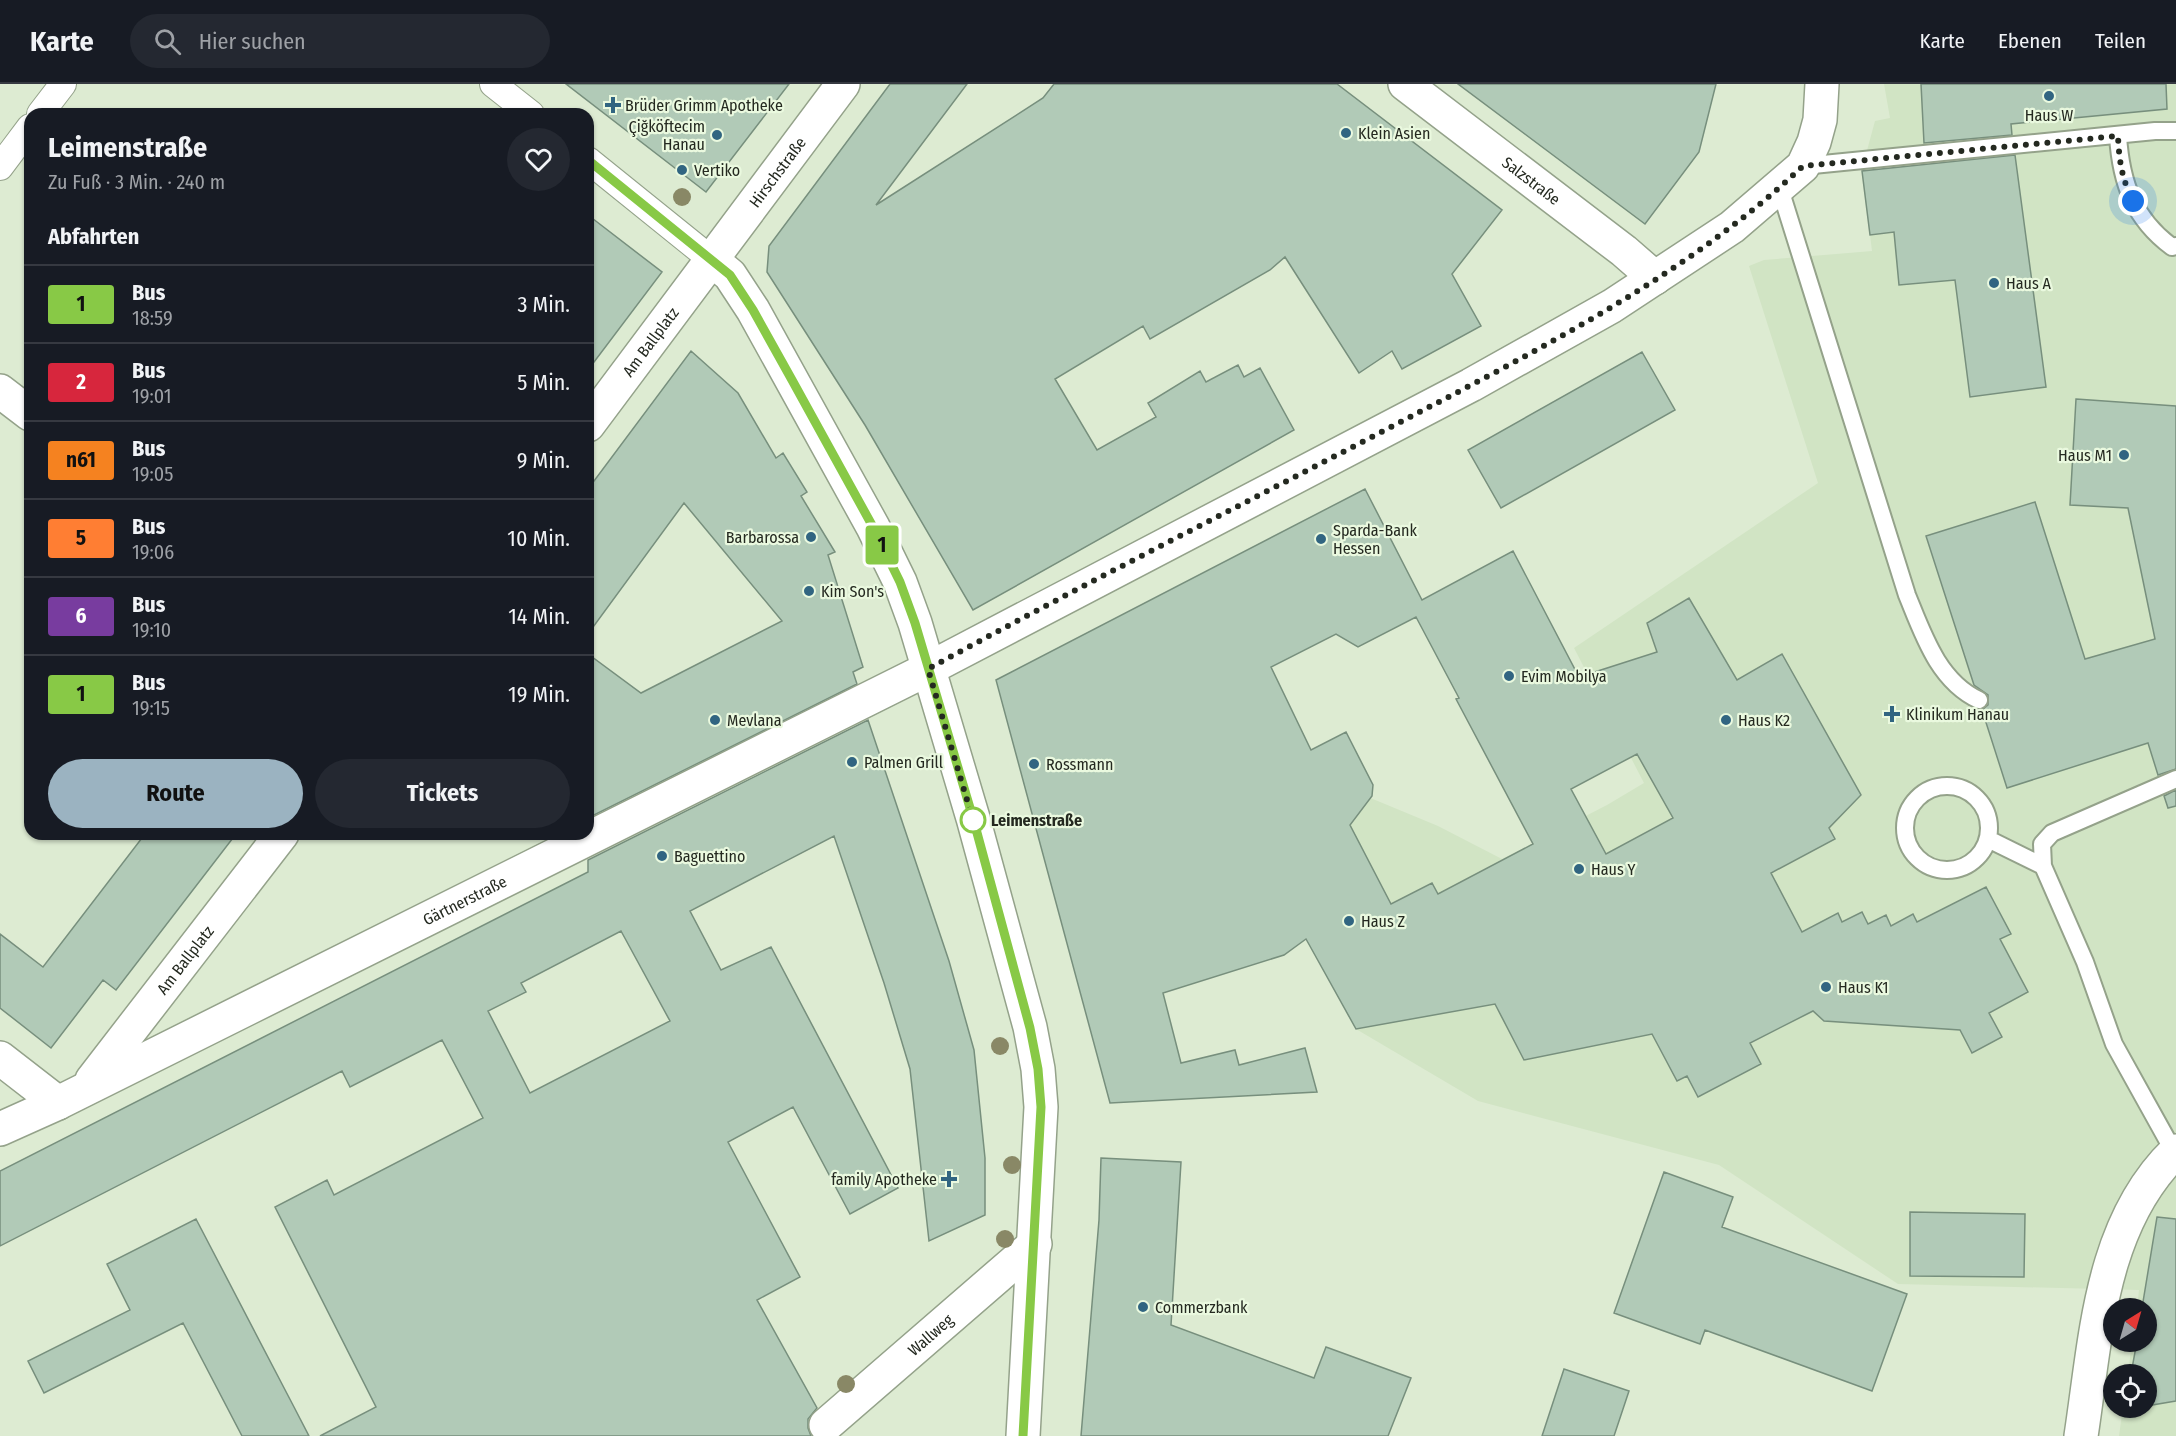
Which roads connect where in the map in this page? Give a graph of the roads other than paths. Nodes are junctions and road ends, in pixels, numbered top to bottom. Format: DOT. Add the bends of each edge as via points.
graph roads {
  1 [pos="63,84"];
  2 [pos="493,84"];
  3 [pos="843,84"];
  4 [pos="1405,84"];
  5 [pos="1822,84"];
  6 [pos="45,108"];
  7 [pos="523,108"];
  8 [pos="2176,131"];
  9 [pos="24,135"];
  10 [pos="2118,136"];
  11 [pos="594,165"];
  12 [pos="1803,166"];
  13 [pos="0,167"];
  14 [pos="1780,189"];
  15 [pos="2176,246"];
  16 [pos="712,260"];
  17 [pos="1655,278"];
  18 [pos="0,391"];
  19 [pos="24,409"];
  20 [pos="594,418"];
  21 [pos="928,669"];
  22 [pos="1979,700"];
  23 [pos="2176,779"];
  24 [pos="594,829"];
  25 [pos="1988,839"];
  26 [pos="277,840"];
  27 [pos="572,840"];
  28 [pos="2043,866"];
  29 [pos="0,1058"];
  30 [pos="87,1087"];
  31 [pos="58,1103"];
  32 [pos="0,1129"];
  33 [pos="2175,1151"];
  34 [pos="1035,1244"];
  35 [pos="826,1425"];
  36 [pos="1023,1436"];
  37 [pos="2080,1436"];
  1 -- 6 [label="street"];
  2 -- 7 [label="street"];
  3 -- 16 [label="street, Hirschstraße"];
  4 -- 17 [label="street, Salzstraße"];
  5 -- 12 [label="street" via="1820,120"];
  8 -- 10 [label="lane"];
  9 -- 13 [label="street"];
  10 -- 12 [label="lane"];
  10 -- 15 [label="lane" via="2125,186 2138,211 2154,234 2172,248"];
  11 -- 16 [label="street"];
  12 -- 14 [label="street"];
  14 -- 17 [label="street" via="1732,227"];
  14 -- 22 [label="lane" via="1907,595 1928,646 1963,693"];
  16 -- 20 [label="street, Am Ballplatz"];
  16 -- 21 [label="street" via="730,275 753,310 873,527 900,582"];
  17 -- 21 [label="street" via="1471,385"];
  18 -- 19 [label="street"];
  21 -- 24 [label="street, Gärtnerstraße"];
  21 -- 34 [label="street" via="973,818 1038,1069 1041,1107"];
  23 -- 28 [label="lane" via="2052,833 2042,844"];
  25 -- 25 [label="lane" via="1986,812 1978,800 1953,786 1925,792 1907,812 1906,840 1916,858 1934,868 1948,871 1967,865 1982,852"];
  25 -- 28 [label="lane"];
  26 -- 30 [label="street, Am Ballplatz"];
  27 -- 30 [label="street, Gärtnerstraße"];
  28 -- 33 [label="lane" via="2085,962 2114,1044"];
  29 -- 31 [label="street"];
  30 -- 31 [label="street, Gärtnerstraße"];
  31 -- 32 [label="street, Gärtnerstraße"];
  33 -- 37 [label="street" via="2127,1218 2113,1254"];
  34 -- 35 [label="street, Wallweg"];
  34 -- 36 [label="street"];
}
